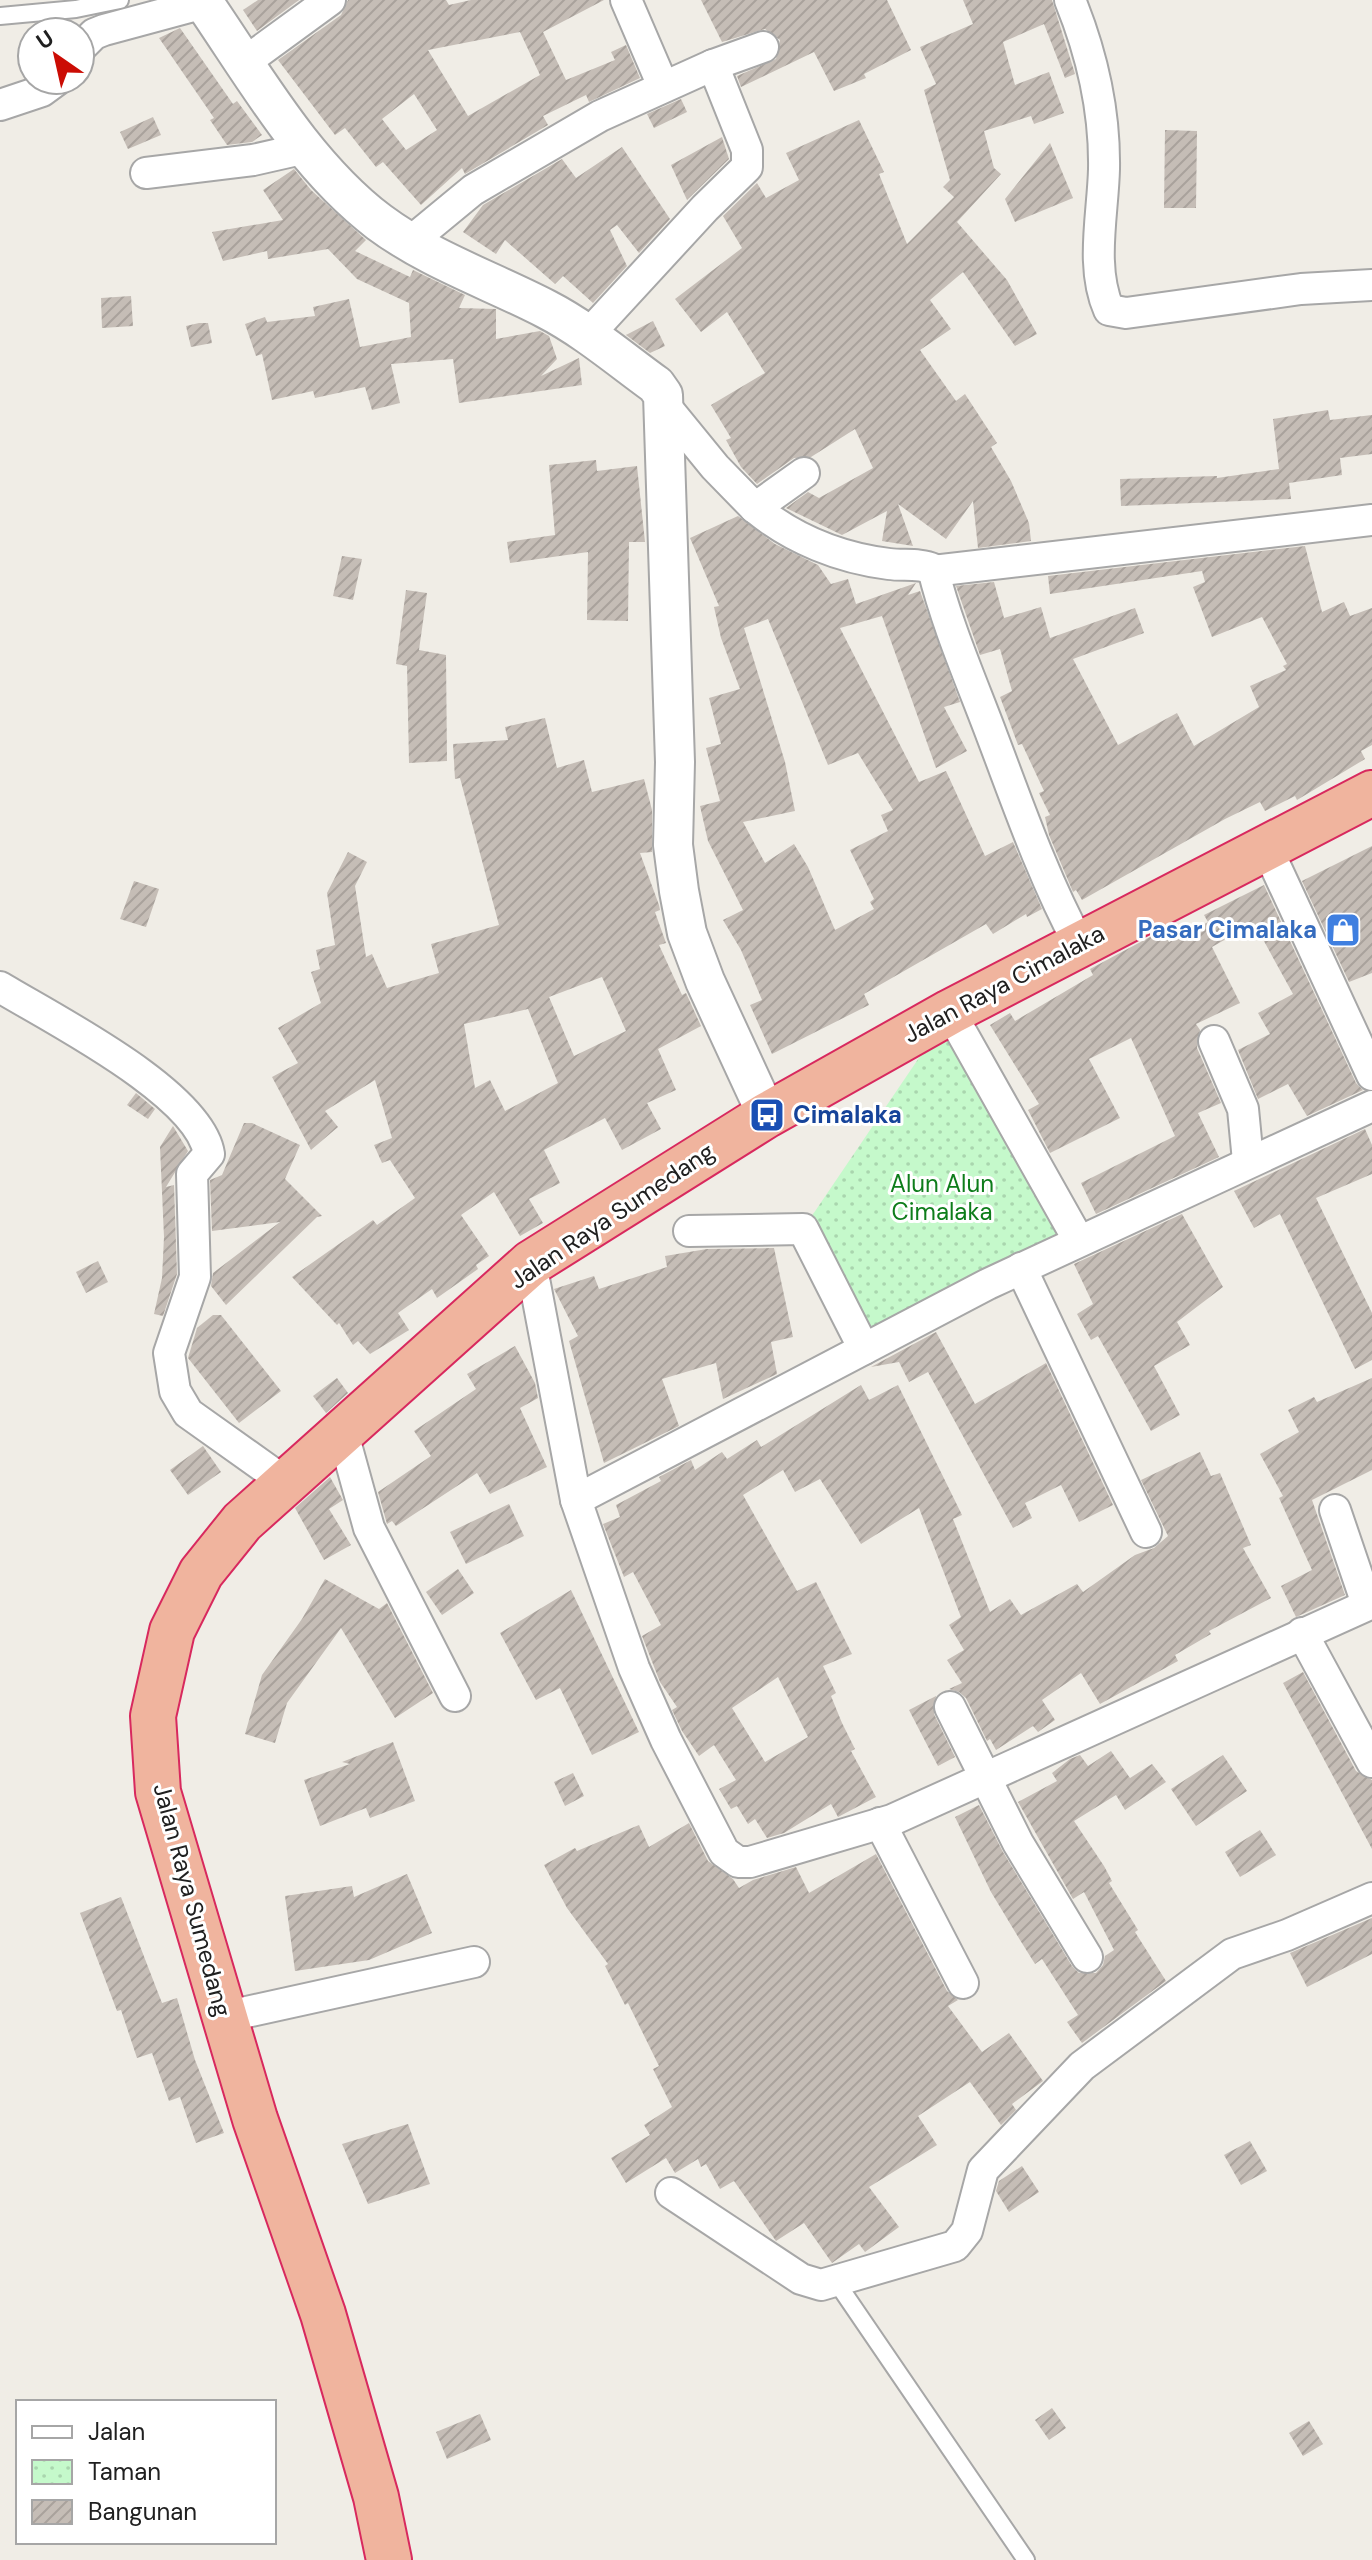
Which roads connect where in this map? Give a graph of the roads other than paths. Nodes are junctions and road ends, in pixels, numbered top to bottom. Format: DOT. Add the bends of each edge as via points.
graph roads {
  1 [pos="120,0"];
  2 [pos="330,0"];
  3 [pos="626,0"];
  4 [pos="1070,0"];
  5 [pos="203,2"];
  6 [pos="0,16"];
  7 [pos="96,33"];
  8 [pos="763,47"];
  9 [pos="245,62"];
  10 [pos="713,65"];
  11 [pos="663,86"];
  12 [pos="27,96"];
  13 [pos="0,105"];
  14 [pos="306,148"];
  15 [pos="146,173"];
  16 [pos="410,242"];
  17 [pos="1372,285"];
  18 [pos="588,335"];
  19 [pos="666,422"];
  20 [pos="804,473"];
  21 [pos="755,508"];
  22 [pos="1372,520"];
  23 [pos="935,578"];
  24 [pos="1372,793"];
  25 [pos="1266,846"];
  26 [pos="1079,944"];
  27 [pos="0,987"];
  28 [pos="950,1012"];
  29 [pos="1214,1041"];
  30 [pos="1372,1075"];
  31 [pos="1372,1106"];
  32 [pos="767,1115"];
  33 [pos="1248,1161"];
  34 [pos="689,1231"];
  35 [pos="1079,1241"];
  36 [pos="531,1263"];
  37 [pos="1021,1268"];
  38 [pos="864,1349"];
  39 [pos="342,1430"];
  40 [pos="285,1482"];
  41 [pos="576,1500"];
  42 [pos="1335,1510"];
  43 [pos="1146,1532"];
  44 [pos="1370,1604"];
  45 [pos="1302,1633"];
  46 [pos="455,1696"];
  47 [pos="950,1707"];
  48 [pos="1372,1762"];
  49 [pos="987,1776"];
  50 [pos="880,1823"];
  51 [pos="1372,1898"];
  52 [pos="1087,1957"];
  53 [pos="474,1962"];
  54 [pos="963,1983"];
  55 [pos="224,2017"];
  56 [pos="671,2193"];
  57 [pos="837,2283"];
  58 [pos="389,2560"];
  59 [pos="1026,2560"];
  1 -- 6 [label="lane"];
  2 -- 9 [label="street"];
  3 -- 11 [label="street"];
  4 -- 17 [label="street" via="1094,70 1101,110 1099,267 1109,310 1126,313 1301,289"];
  5 -- 7 [label="street"];
  5 -- 9 [label="street"];
  8 -- 10 [label="street"];
  9 -- 14 [label="street"];
  10 -- 11 [label="street"];
  10 -- 18 [label="street" via="747,150 747,167"];
  11 -- 16 [label="street" via="473,190"];
  12 -- 13 [label="street"];
  14 -- 15 [label="street"];
  14 -- 16 [label="street" via="333,181"];
  16 -- 18 [label="street"];
  18 -- 19 [label="street" via="656,385"];
  19 -- 21 [label="street"];
  19 -- 32 [label="street" via="673,845 679,891 705,981"];
  20 -- 21 [label="street"];
  21 -- 23 [label="street" via="829,551 890,565 927,566"];
  22 -- 23 [label="street"];
  23 -- 26 [label="street" via="1050,889"];
  24 -- 25 [label="highway, Jalan Raya Cimalaka"];
  25 -- 26 [label="highway, Jalan Raya Cimalaka"];
  25 -- 30 [label="street"];
  26 -- 28 [label="highway, Jalan Raya Cimalaka"];
  27 -- 40 [label="street" via="144,1075 199,1130 209,1152 192,1174 195,1277 169,1353 175,1391 188,1413"];
  28 -- 32 [label="highway, Jalan Raya Cimalaka"];
  28 -- 35 [label="street"];
  29 -- 33 [label="street" via="1243,1109"];
  31 -- 33 [label="street"];
  32 -- 36 [label="highway, Jalan Raya Sumedang"];
  33 -- 35 [label="street"];
  34 -- 38 [label="street" via="803,1229"];
  35 -- 37 [label="street"];
  36 -- 39 [label="highway, Jalan Raya Sumedang"];
  36 -- 41 [label="street"];
  37 -- 38 [label="street"];
  37 -- 43 [label="street"];
  38 -- 41 [label="street"];
  39 -- 40 [label="highway, Jalan Raya Sumedang"];
  39 -- 46 [label="street" via="369,1528"];
  40 -- 55 [label="highway, Jalan Raya Sumedang" via="242,1522 201,1573 172,1631 153,1716 158,1792"];
  41 -- 50 [label="street" via="634,1668 724,1852 738,1862 750,1862"];
  42 -- 44 [label="street"];
  44 -- 45 [label="street"];
  45 -- 48 [label="street"];
  45 -- 49 [label="street"];
  47 -- 49 [label="street"];
  49 -- 50 [label="street"];
  49 -- 52 [label="street" via="1018,1843"];
  50 -- 54 [label="street"];
  51 -- 57 [label="street" via="1232,1954 1082,2066 983,2170 967,2231 955,2246"];
  53 -- 55 [label="street"];
  55 -- 58 [label="highway, Jalan Raya Sumedang" via="323,2314"];
  56 -- 57 [label="street" via="801,2279"];
  57 -- 59 [label="lane"];
}
